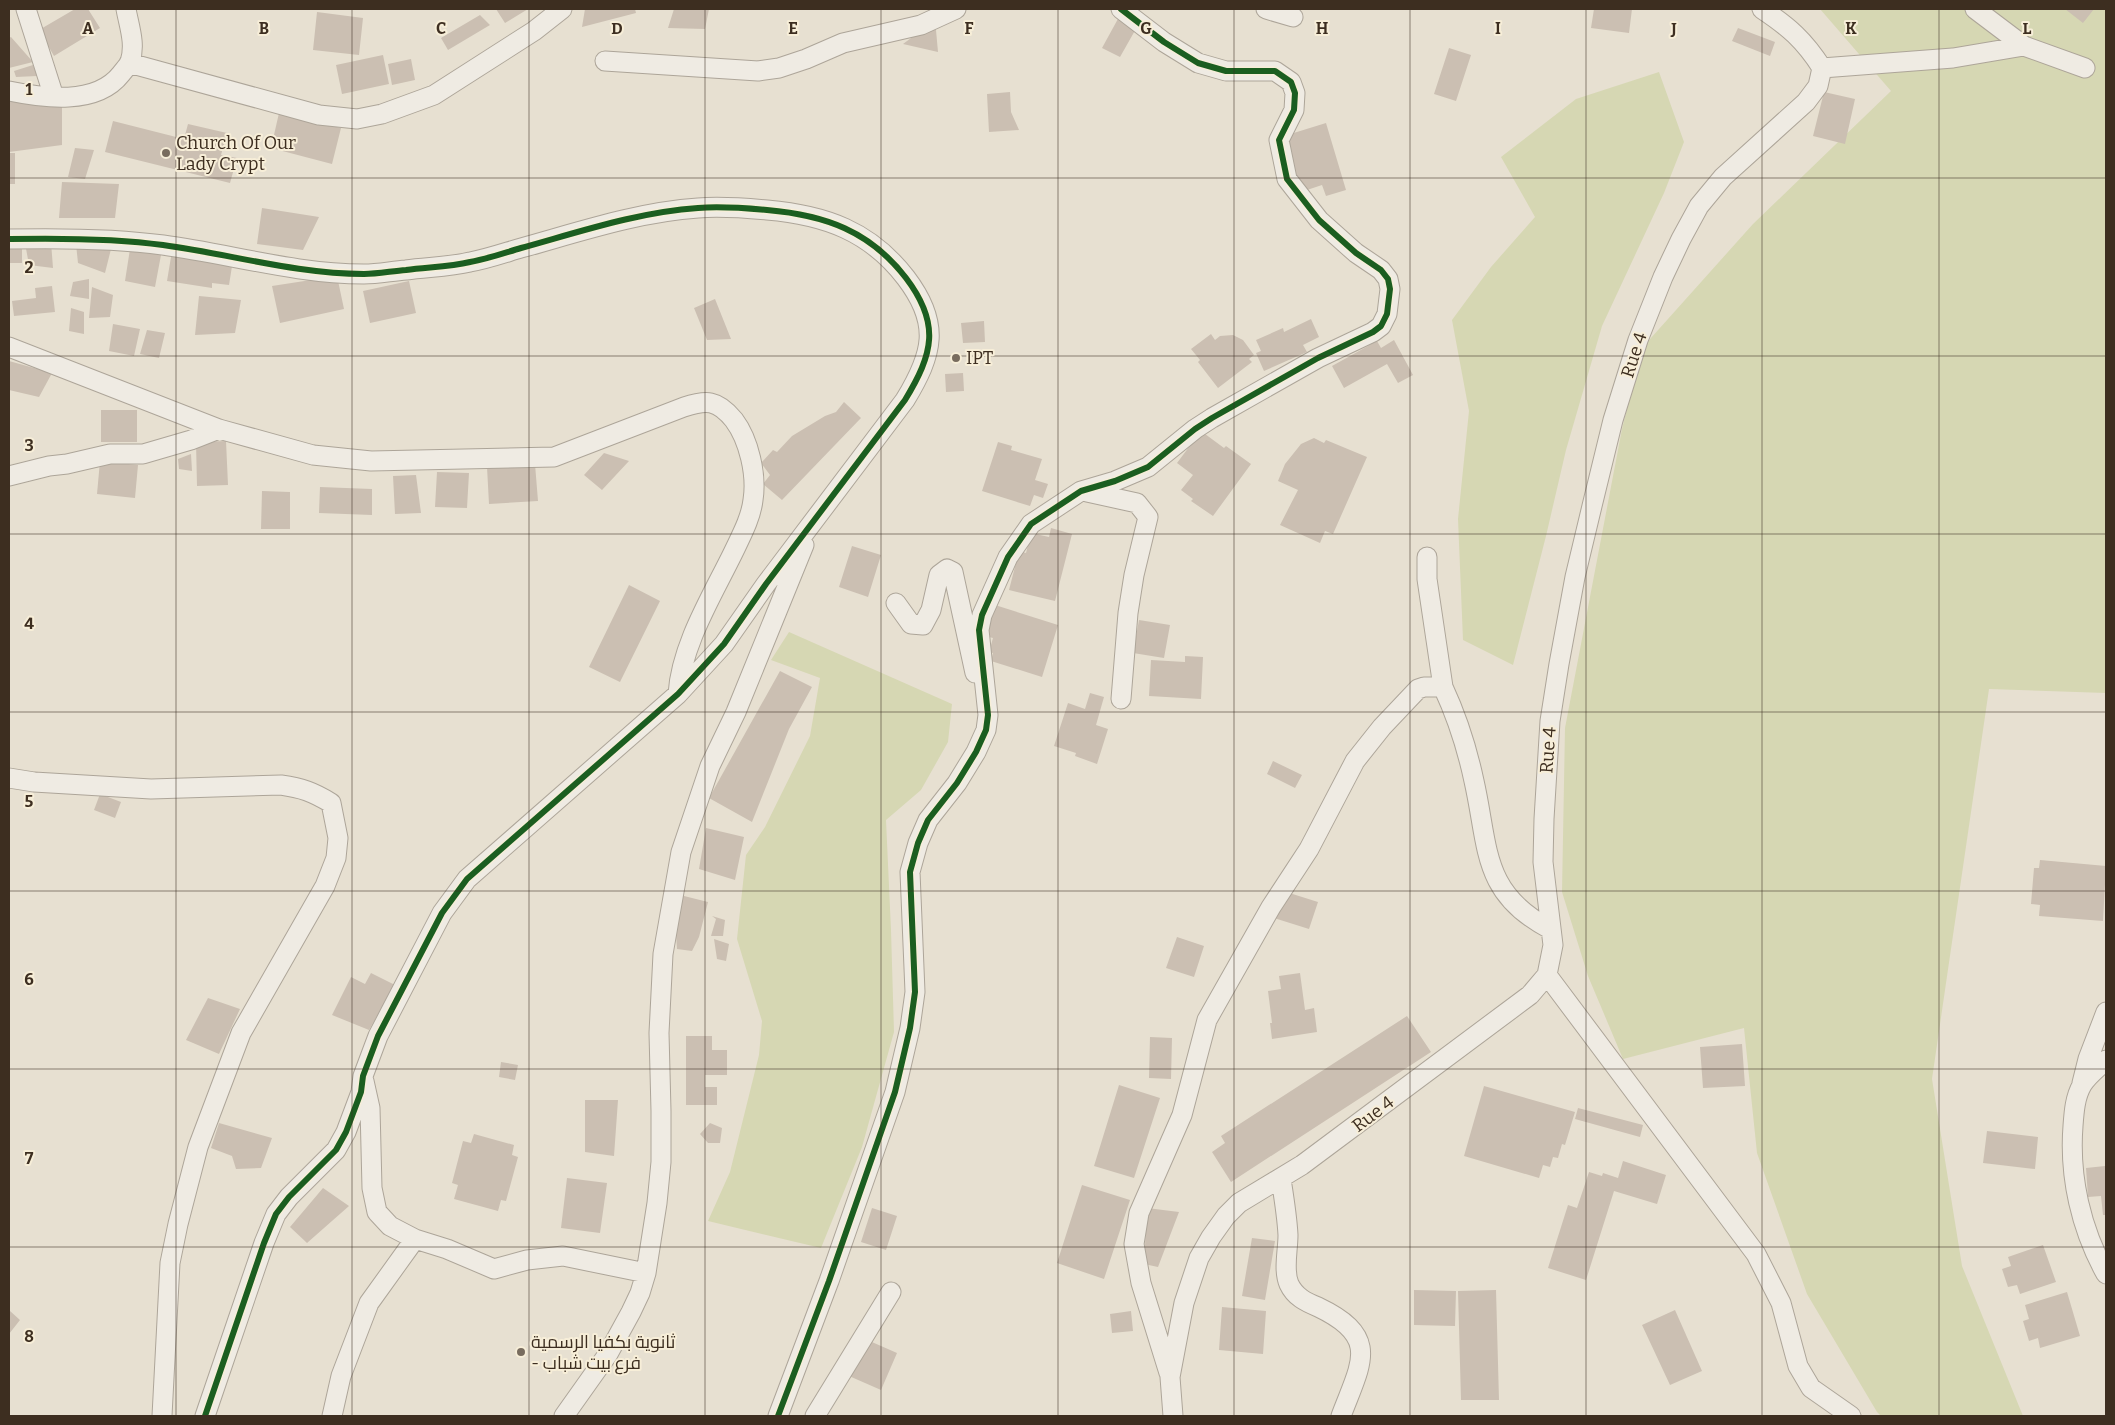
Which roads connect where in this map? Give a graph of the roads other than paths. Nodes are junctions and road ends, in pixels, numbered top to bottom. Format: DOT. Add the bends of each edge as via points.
graph roads {
  1 [pos="26,9"];
  2 [pos="126,9"];
  3 [pos="562,9"];
  4 [pos="956,9"];
  5 [pos="1121,9"];
  6 [pos="1266,9"];
  7 [pos="1762,9"];
  8 [pos="1975,9"];
  9 [pos="1293,17"];
  10 [pos="2024,46"];
  11 [pos="605,61"];
  12 [pos="130,63"];
  13 [pos="1822,68"];
  14 [pos="2085,68"];
  15 [pos="9,91"];
  16 [pos="54,97"];
  17 [pos="9,238"];
  18 [pos="9,348"];
  19 [pos="219,429"];
  20 [pos="9,476"];
  21 [pos="1081,491"];
  22 [pos="814,520"];
  23 [pos="1427,557"];
  24 [pos="896,603"];
  25 [pos="1443,687"];
  26 [pos="678,694"];
  27 [pos="1121,699"];
  28 [pos="988,715"];
  29 [pos="9,778"];
  30 [pos="1550,929"];
  31 [pos="1547,975"];
  32 [pos="2106,1012"];
  33 [pos="2106,1060"];
  34 [pos="363,1076"];
  35 [pos="2082,1084"];
  36 [pos="1281,1179"];
  37 [pos="415,1238"];
  38 [pos="646,1273"];
  39 [pos="2106,1274"];
  40 [pos="891,1292"];
  41 [pos="1170,1377"];
  42 [pos="162,1416"];
  43 [pos="205,1416"];
  44 [pos="332,1416"];
  45 [pos="564,1416"];
  46 [pos="778,1416"];
  47 [pos="815,1416"];
  48 [pos="1173,1416"];
  49 [pos="1341,1416"];
  50 [pos="1851,1416"];
  1 -- 16 [label="street"];
  2 -- 12 [label="street" via="132,35"];
  3 -- 12 [label="street" via="434,96 357,119 319,115"];
  4 -- 11 [label="street" via="921,25 843,42 779,68 758,71"];
  5 -- 21 [label="street" via="1198,63 1226,71 1275,71 1291,82 1296,93 1294,110 1279,140 1287,179 1319,220 1381,270 1388,279 1389,300 1382,326 1212,418 1148,467"];
  6 -- 9 [label="street"];
  7 -- 13 [label="street" via="1809,47"];
  8 -- 10 [label="street"];
  10 -- 13 [label="street" via="1953,58"];
  10 -- 14 [label="street"];
  12 -- 16 [label="street" via="102,89"];
  13 -- 30 [label="street, Rue 4" via="1818,86 1806,102 1723,177 1699,206 1663,277 1638,340 1613,420 1573,586 1551,711 1544,810 1544,862"];
  15 -- 16 [label="street"];
  17 -- 22 [label="street" via="162,245 300,269 365,274 470,262 671,211 754,209 821,218 848,228 873,244 896,266 913,288 924,310 930,334 929,350 921,374 905,400"];
  18 -- 19 [label="street"];
  19 -- 20 [label="street" via="143,454 110,454"];
  19 -- 26 [label="street" via="313,455 371,461 554,457 702,401 723,409 739,427 748,451 754,480 753,500 746,525 691,643 679,677"];
  21 -- 27 [label="street" via="1130,500 1142,507 1148,517 1128,613"];
  21 -- 28 [label="street" via="1031,524 1008,557 989,596 979,630"];
  22 -- 26 [label="street" via="724,644"];
  22 -- 38 [label="street" via="736,712 710,766 681,852 663,954 659,1033 661,1162"];
  23 -- 25 [label="street" via="1427,579"];
  24 -- 28 [label="street" via="911,624 923,625 931,610 939,575 947,569 953,572 968,648"];
  25 -- 30 [label="street" via="1458,720 1469,760 1493,874 1519,910"];
  25 -- 41 [label="street" via="1418,689 1365,746 1309,849 1271,907 1207,1020 1182,1115 1139,1213 1134,1244 1141,1283"];
  26 -- 34 [label="street" via="467,879 442,913 378,1036"];
  28 -- 46 [label="street" via="986,730 976,752 928,820 918,843 910,872 915,992 895,1092"];
  29 -- 42 [label="street" via="151,789 281,785 316,794 331,803 333,810 338,838 336,858 328,879 241,1033 198,1147 170,1263"];
  30 -- 31 [label="street, Rue 4" via="1553,945"];
  31 -- 36 [label="street, Rue 4" via="1523,1000"];
  31 -- 50 [label="street" via="1756,1254 1781,1304 1798,1366 1811,1388"];
  32 -- 35 [label="street"];
  33 -- 35 [label="street"];
  34 -- 37 [label="street" via="370,1108 372,1188 377,1212 390,1226"];
  34 -- 43 [label="street" via="358,1100 336,1150 276,1214"];
  35 -- 39 [label="street" via="2074,1108 2072,1171 2090,1239"];
  36 -- 41 [label="street, Rue 4" via="1239,1203 1226,1216 1199,1258 1184,1303"];
  36 -- 49 [label="street" via="1286,1216 1288,1283 1302,1299 1347,1324 1361,1346 1358,1373"];
  37 -- 38 [label="street" via="494,1269 527,1260 562,1256"];
  37 -- 44 [label="street" via="369,1303 341,1376"];
  38 -- 45 [label="street" via="640,1294 608,1354"];
  40 -- 47 [label="street"];
  41 -- 48 [label="street, Rue 4"];
}
